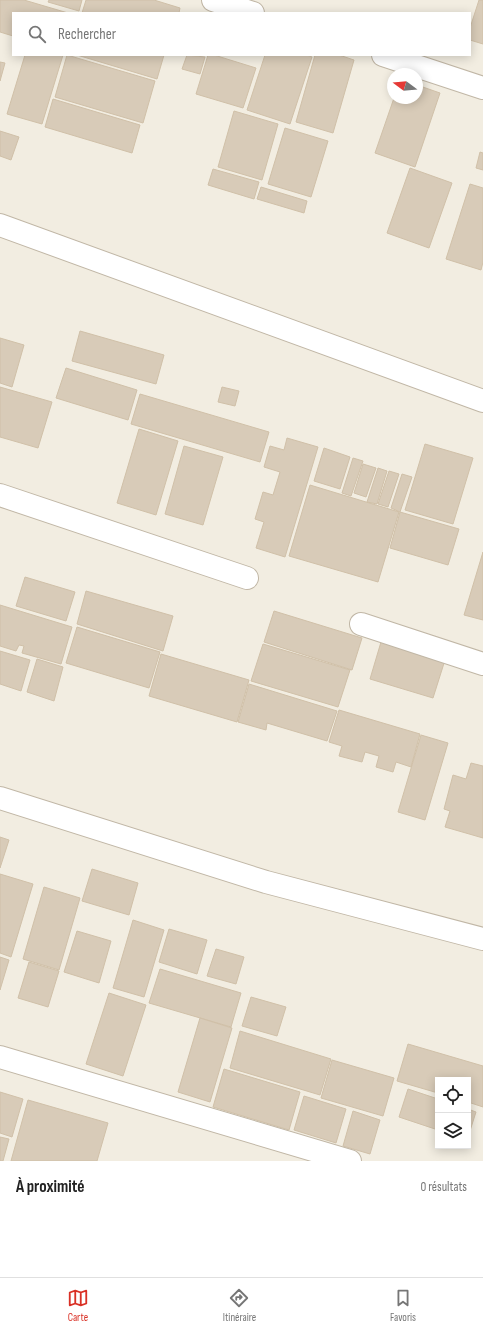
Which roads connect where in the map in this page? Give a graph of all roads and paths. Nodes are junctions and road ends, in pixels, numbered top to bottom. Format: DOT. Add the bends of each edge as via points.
graph roads {
  1 [pos="213,0"];
  2 [pos="250,12"];
  3 [pos="386,56"];
  4 [pos="483,88"];
  5 [pos="0,224"];
  6 [pos="483,401"];
  7 [pos="0,495"];
  8 [pos="246,578"];
  9 [pos="361,624"];
  10 [pos="483,664"];
  11 [pos="0,798"];
  12 [pos="483,939"];
  13 [pos="0,1057"];
  14 [pos="350,1161"];
  1 -- 2 [label="street"];
  3 -- 4 [label="street"];
  5 -- 6 [label="street"];
  7 -- 8 [label="street"];
  9 -- 10 [label="street"];
  11 -- 12 [label="street" via="266,882"];
  13 -- 14 [label="street"];
}
